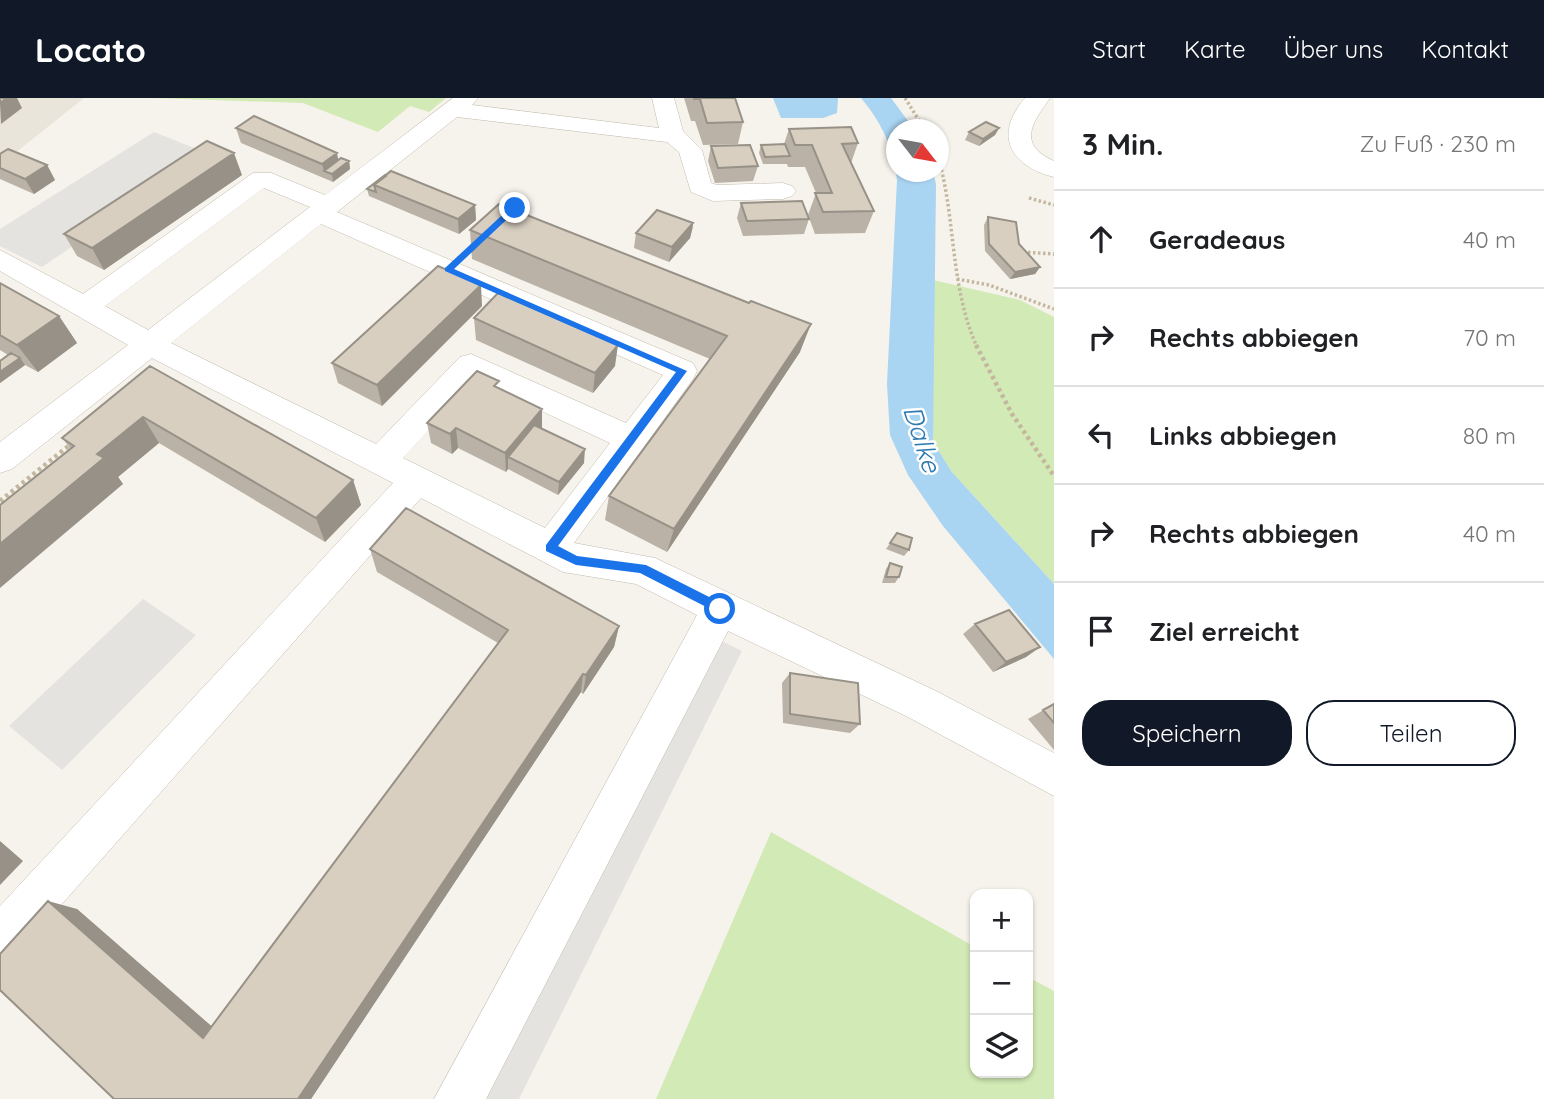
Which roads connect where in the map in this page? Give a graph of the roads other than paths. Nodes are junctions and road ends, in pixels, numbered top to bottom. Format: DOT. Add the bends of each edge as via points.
graph roads {
  1 [pos="663,98"];
  2 [pos="1039,98"];
  3 [pos="461,104"];
  4 [pos="672,134"];
  5 [pos="1054,170"];
  6 [pos="783,191"];
  7 [pos="325,210"];
  8 [pos="0,259"];
  9 [pos="84,307"];
  10 [pos="150,345"];
  11 [pos="631,439"];
  12 [pos="0,460"];
  13 [pos="379,461"];
  14 [pos="416,480"];
  15 [pos="550,548"];
  16 [pos="720,609"];
  17 [pos="1054,775"];
  18 [pos="0,940"];
  19 [pos="459,1099"];
  1 -- 4 [label="lane"];
  2 -- 5 [label="lane" via="1028,105 1023,116 1023,146 1032,159"];
  3 -- 4 [label="lane"];
  3 -- 7 [label="lane"];
  4 -- 6 [label="lane" via="691,150 701,187 713,193"];
  7 -- 9 [label="lane" via="262,178"];
  7 -- 10 [label="lane"];
  7 -- 11 [label="lane" via="458,261 682,371"];
  8 -- 9 [label="lane"];
  9 -- 10 [label="lane"];
  10 -- 12 [label="lane"];
  10 -- 13 [label="lane"];
  11 -- 13 [label="lane" via="471,365"];
  11 -- 15 [label="lane"];
  13 -- 14 [label="lane"];
  14 -- 15 [label="lane"];
  14 -- 18 [label="lane"];
  15 -- 16 [label="lane" via="576,561 642,569"];
  16 -- 17 [label="lane" via="922,705"];
  16 -- 19 [label="lane"];
}
